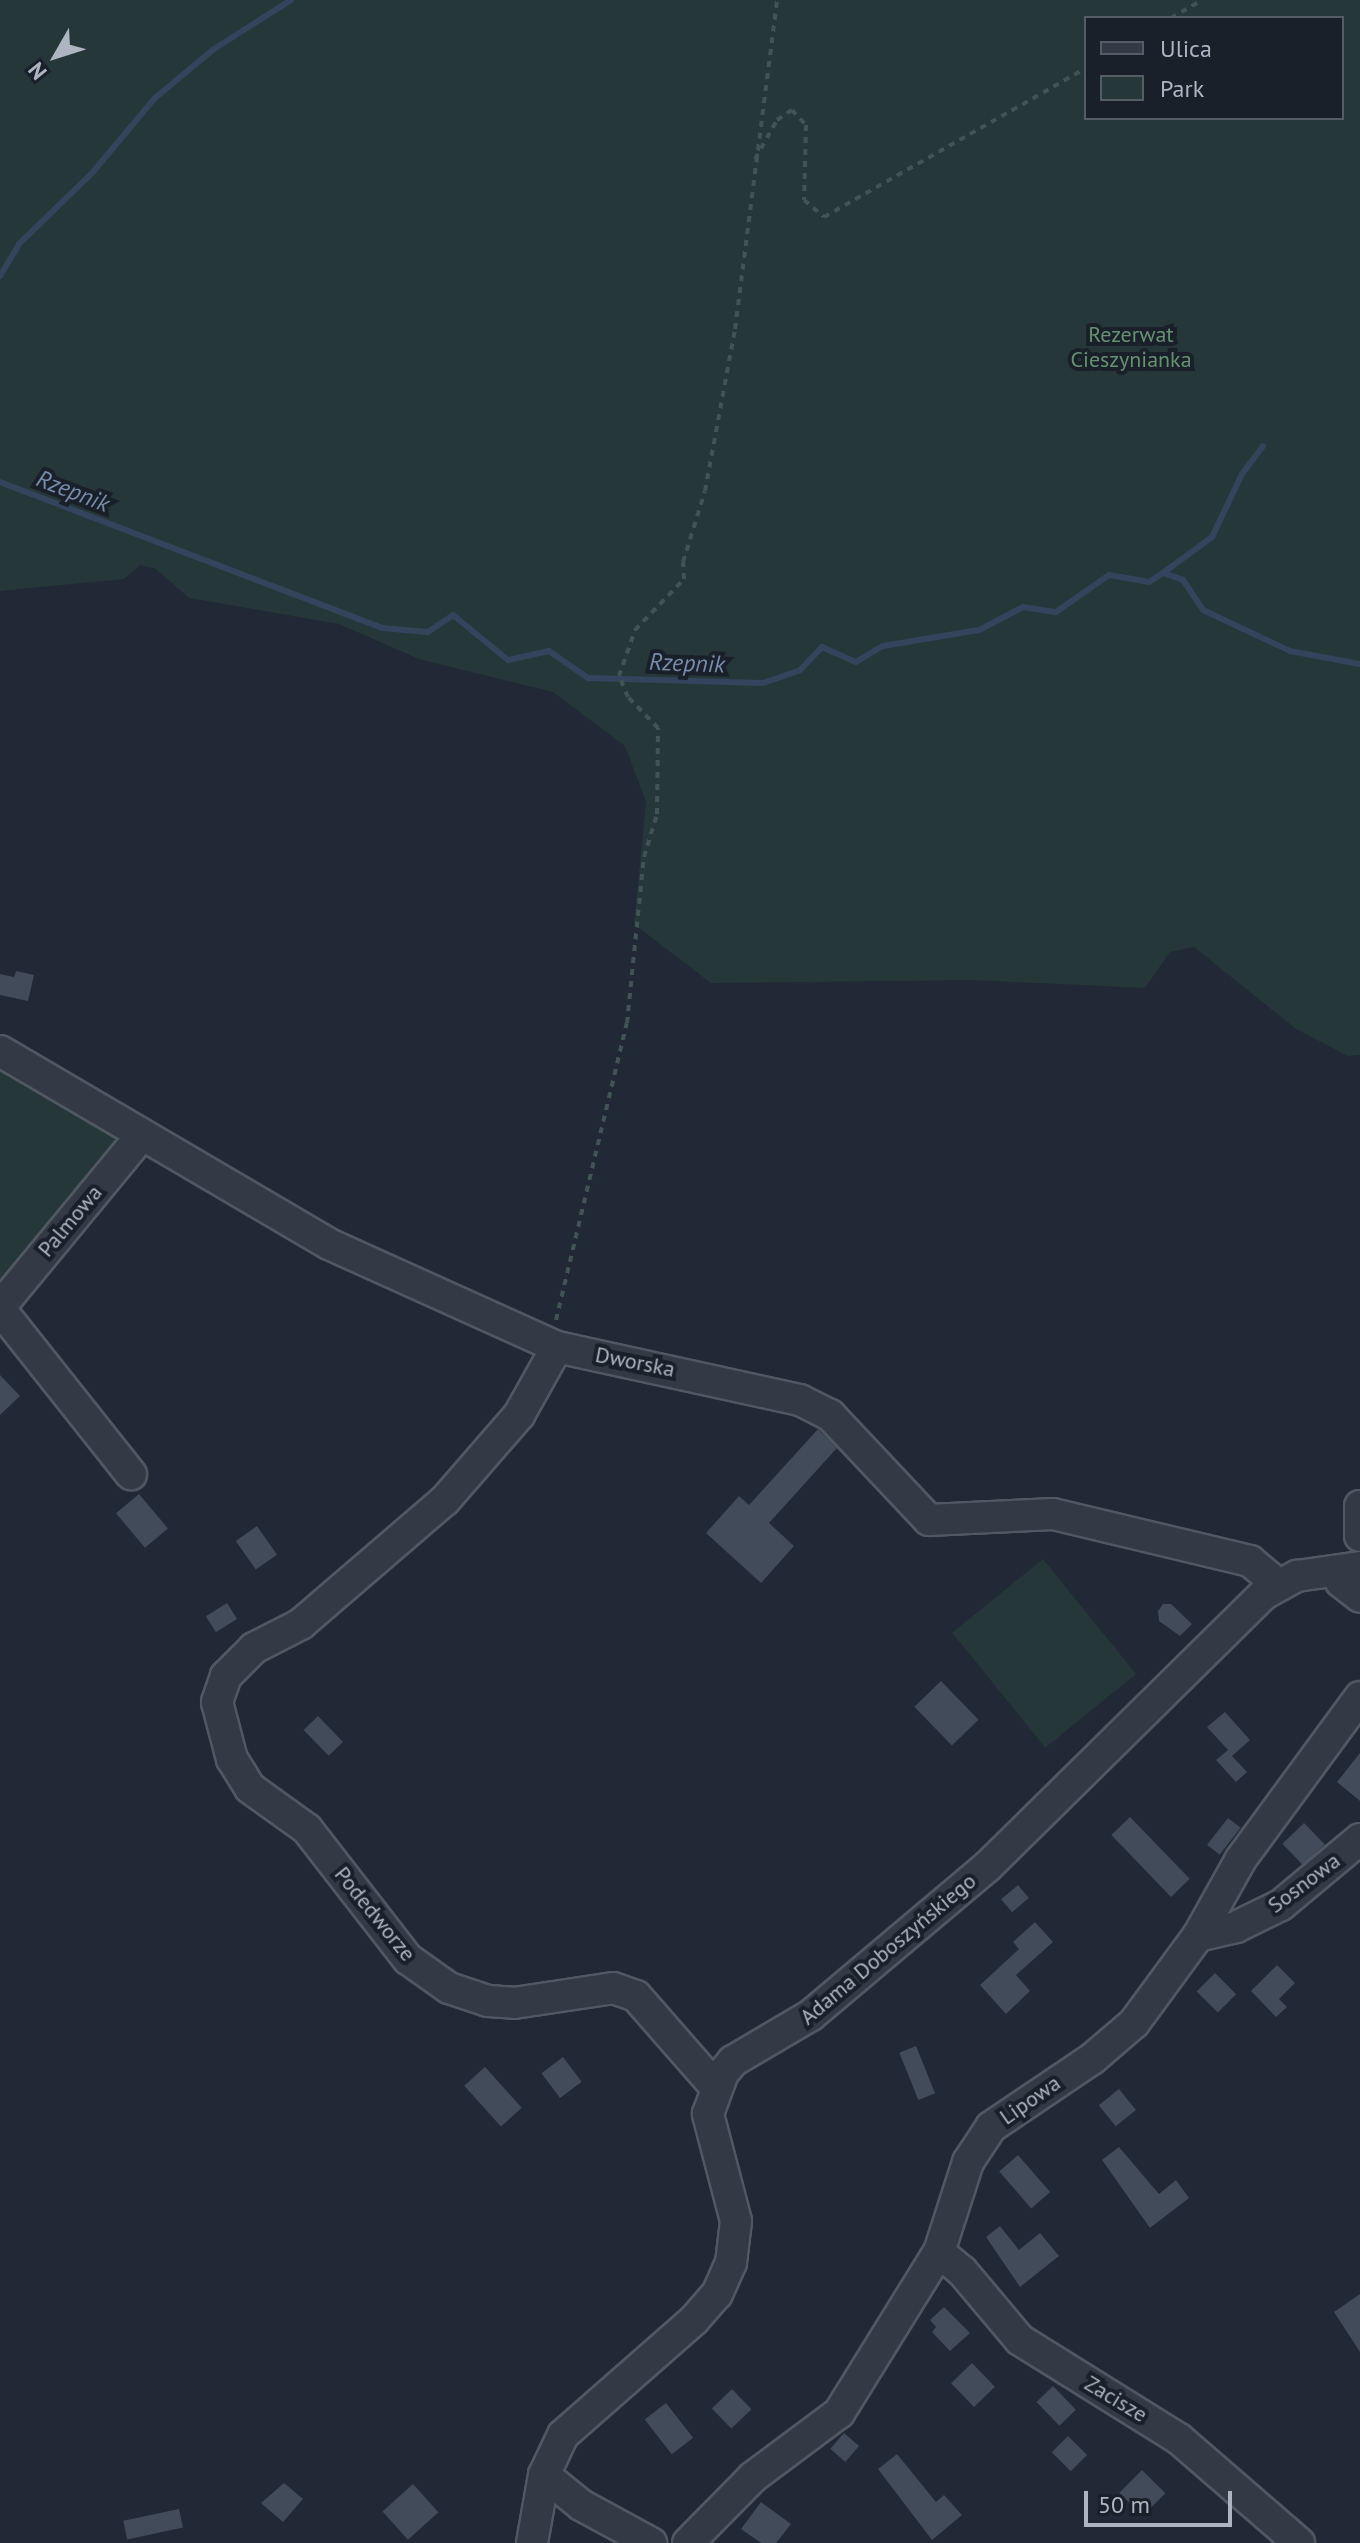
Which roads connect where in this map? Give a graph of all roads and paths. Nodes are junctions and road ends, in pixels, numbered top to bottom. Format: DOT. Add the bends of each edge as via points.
graph roads {
  1 [pos="777,0"];
  2 [pos="1202,0"];
  3 [pos="1174,16"];
  4 [pos="1084,69"];
  5 [pos="754,161"];
  6 [pos="0,1051"];
  7 [pos="141,1136"];
  8 [pos="0,1308"];
  9 [pos="553,1345"];
  10 [pos="131,1474"];
  11 [pos="1360,1506"];
  12 [pos="1360,1536"];
  13 [pos="1349,1569"];
  14 [pos="1279,1585"];
  15 [pos="1360,1597"];
  16 [pos="1360,1697"];
  17 [pos="1360,1839"];
  18 [pos="1198,1936"];
  19 [pos="714,2085"];
  20 [pos="939,2252"];
  21 [pos="544,2475"];
  22 [pos="532,2543"];
  23 [pos="651,2543"];
  24 [pos="688,2543"];
  25 [pos="1299,2543"];
  1 -- 5 [label="path"];
  2 -- 3 [label="path"];
  4 -- 5 [label="path" via="824,217 804,200 806,125 792,110 777,120"];
  5 -- 9 [label="path" via="735,329 705,491 683,562 684,579 635,630 619,676 628,697 658,728 657,814 644,857 627,1023"];
  6 -- 7 [label="street, Dworska"];
  7 -- 8 [label="street, Palmowa"];
  7 -- 9 [label="street, Dworska" via="329,1244"];
  8 -- 10 [label="street"];
  9 -- 14 [label="street, Dworska" via="800,1400 830,1415 929,1520 1053,1514 1250,1561"];
  9 -- 19 [label="street, Podedworze" via="519,1415 445,1500 301,1624 254,1648 226,1676 217,1702 232,1759 250,1788 307,1829 408,1959 449,1988 488,2001 514,2003 613,1988 636,1996"];
  11 -- 12 [label="street"];
  13 -- 14 [label="street, Adama Doboszyńskiego" via="1297,1576"];
  13 -- 15 [label="street" via="1341,1582"];
  14 -- 19 [label="street, Adama Doboszyńskiego" via="987,1867 811,2015 733,2061"];
  16 -- 18 [label="street, Lipowa" via="1241,1859"];
  17 -- 18 [label="street, Sosnowa" via="1281,1905 1236,1927"];
  18 -- 20 [label="street, Lipowa" via="1134,2023 1092,2059 991,2127 968,2162"];
  19 -- 21 [label="street" via="708,2114 736,2221 731,2263 717,2294 694,2320 577,2419 552,2452"];
  20 -- 24 [label="street, Lipowa" via="839,2413 753,2477"];
  20 -- 25 [label="street, Zacisze" via="962,2271 1020,2340 1179,2439"];
  21 -- 22 [label="street"];
  21 -- 23 [label="street" via="581,2505"];
}
